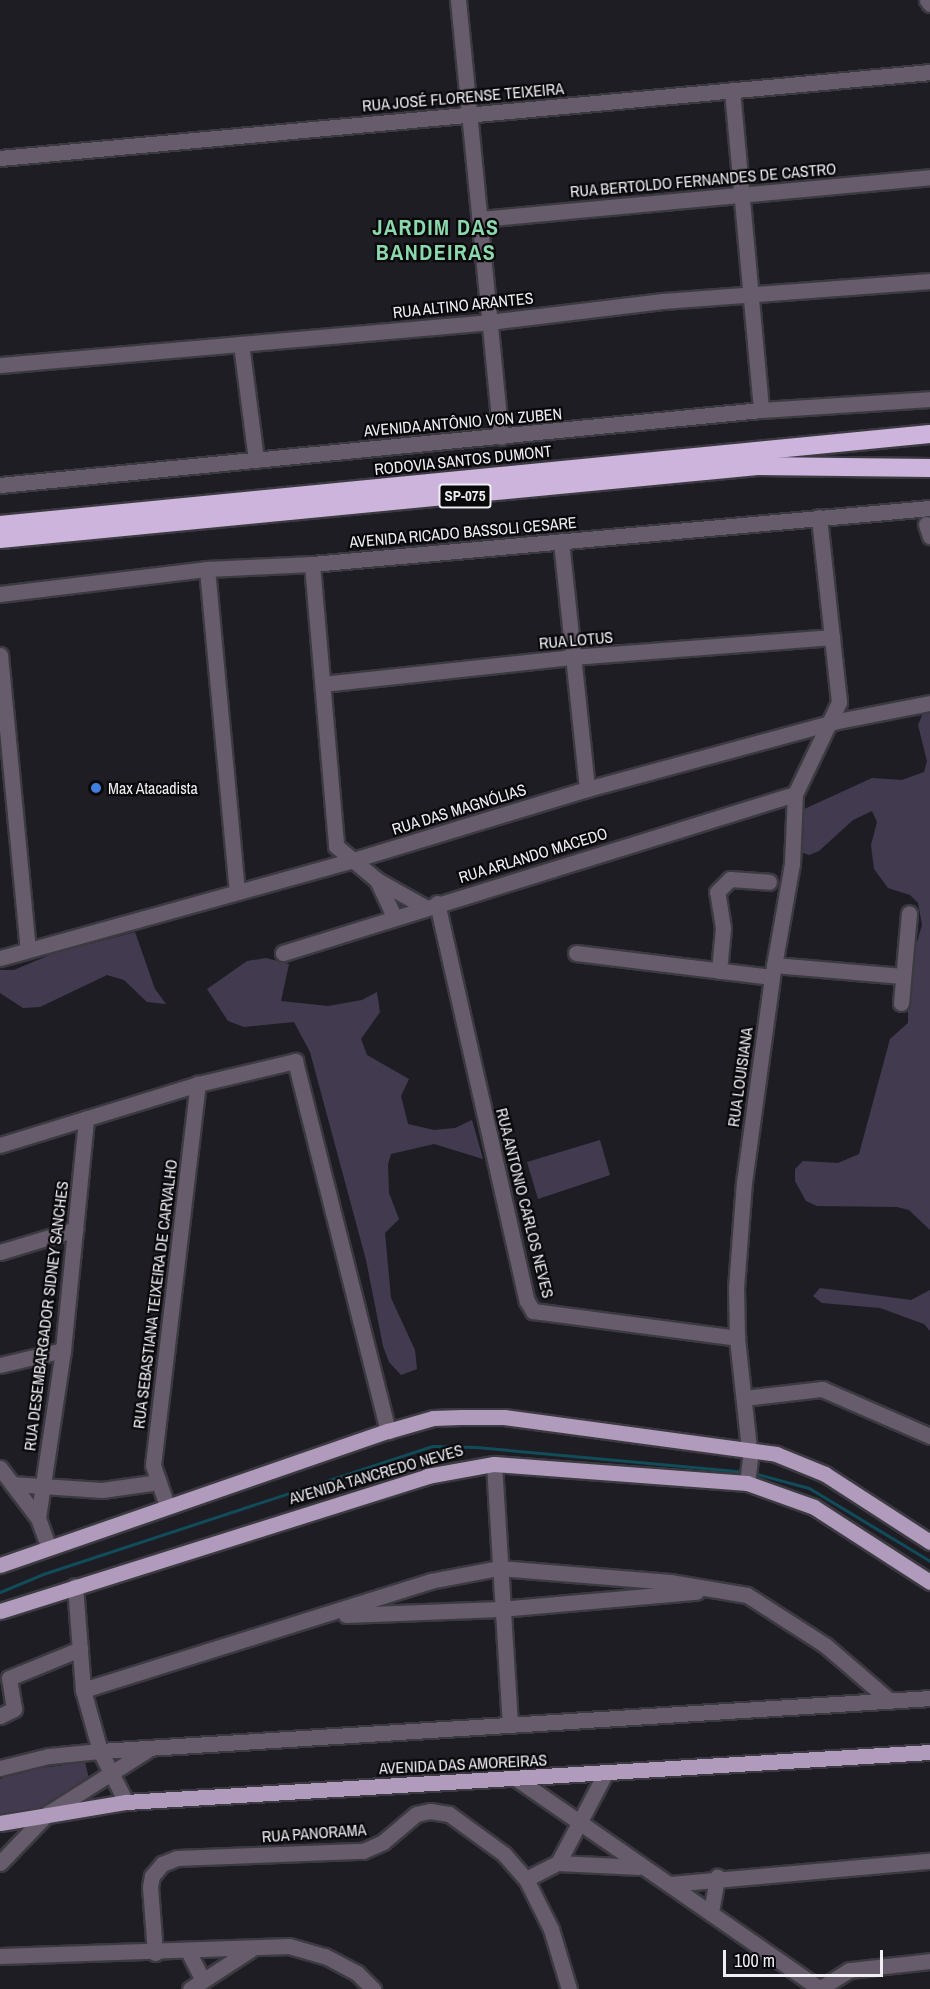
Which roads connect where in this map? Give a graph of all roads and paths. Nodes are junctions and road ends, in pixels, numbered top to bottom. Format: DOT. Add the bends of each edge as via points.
graph roads {
  1 [pos="458,0"];
  2 [pos="927,0"];
  3 [pos="930,4"];
  4 [pos="930,72"];
  5 [pos="732,90"];
  6 [pos="469,114"];
  7 [pos="0,158"];
  8 [pos="930,177"];
  9 [pos="740,193"];
  10 [pos="480,219"];
  11 [pos="930,281"];
  12 [pos="752,295"];
  13 [pos="489,322"];
  14 [pos="241,344"];
  15 [pos="0,365"];
  16 [pos="930,399"];
  17 [pos="760,410"];
  18 [pos="930,434"];
  19 [pos="501,437"];
  20 [pos="256,460"];
  21 [pos="930,468"];
  22 [pos="0,485"];
  23 [pos="930,508"];
  24 [pos="0,514"];
  25 [pos="819,517"];
  26 [pos="85,518"];
  27 [pos="0,525"];
  28 [pos="0,539"];
  29 [pos="561,541"];
  30 [pos="312,564"];
  31 [pos="207,569"];
  32 [pos="0,594"];
  33 [pos="832,637"];
  34 [pos="0,655"];
  35 [pos="573,657"];
  36 [pos="323,684"];
  37 [pos="930,703"];
  38 [pos="2,711"];
  39 [pos="833,722"];
  40 [pos="587,789"];
  41 [pos="795,794"];
  42 [pos="16,824"];
  43 [pos="0,825"];
  44 [pos="350,861"];
  45 [pos="377,880"];
  46 [pos="769,882"];
  47 [pos="237,892"];
  48 [pos="431,905"];
  49 [pos="909,913"];
  50 [pos="393,915"];
  51 [pos="28,950"];
  52 [pos="283,953"];
  53 [pos="576,953"];
  54 [pos="4,956"];
  55 [pos="719,971"];
  56 [pos="773,971"];
  57 [pos="903,976"];
  58 [pos="901,1003"];
  59 [pos="198,1084"];
  60 [pos="86,1118"];
  61 [pos="0,1145"];
  62 [pos="76,1229"];
  63 [pos="0,1252"];
  64 [pos="737,1338"];
  65 [pos="63,1350"];
  66 [pos="0,1365"];
  67 [pos="744,1398"];
  68 [pos="388,1431"];
  69 [pos="930,1436"];
  70 [pos="749,1453"];
  71 [pos="494,1464"];
  72 [pos="0,1468"];
  73 [pos="748,1480"];
  74 [pos="158,1482"];
  75 [pos="12,1484"];
  76 [pos="43,1487"];
  77 [pos="167,1506"];
  78 [pos="38,1518"];
  79 [pos="930,1542"];
  80 [pos="48,1546"];
  81 [pos="0,1565"];
  82 [pos="499,1568"];
  83 [pos="556,1575"];
  84 [pos="430,1581"];
  85 [pos="930,1582"];
  86 [pos="75,1586"];
  87 [pos="729,1590"];
  88 [pos="557,1602"];
  89 [pos="500,1609"];
  90 [pos="435,1610"];
  91 [pos="0,1611"];
  92 [pos="326,1616"];
  93 [pos="80,1649"];
  94 [pos="83,1690"];
  95 [pos="930,1698"];
  96 [pos="890,1701"];
  97 [pos="0,1716"];
  98 [pos="510,1725"];
  99 [pos="149,1749"];
  100 [pos="100,1751"];
  101 [pos="930,1752"];
  102 [pos="0,1768"];
  103 [pos="110,1772"];
  104 [pos="605,1774"];
  105 [pos="517,1779"];
  106 [pos="126,1802"];
  107 [pos="48,1813"];
  108 [pos="0,1823"];
  109 [pos="580,1826"];
  110 [pos="2,1857"];
  111 [pos="930,1861"];
  112 [pos="558,1863"];
  113 [pos="640,1867"];
  114 [pos="717,1877"];
  115 [pos="526,1879"];
  116 [pos="670,1884"];
  117 [pos="711,1912"];
  118 [pos="252,1948"];
  119 [pos="188,1951"];
  120 [pos="155,1953"];
  121 [pos="0,1956"];
  122 [pos="930,1961"];
  123 [pos="203,1980"];
  124 [pos="190,1989"];
  125 [pos="373,1989"];
  126 [pos="569,1989"];
  127 [pos="819,1989"];
  1 -- 6 [label="street"];
  2 -- 3 [label="street"];
  4 -- 5 [label="street, RUA JOSÉ FLORENSE TEIXEIRA"];
  5 -- 6 [label="street, RUA JOSÉ FLORENSE TEIXEIRA"];
  5 -- 9 [label="street"];
  6 -- 7 [label="street, RUA JOSÉ FLORENSE TEIXEIRA"];
  6 -- 10 [label="street"];
  8 -- 9 [label="street, RUA BERTOLDO FERNANDES DE CASTRO"];
  9 -- 10 [label="street, RUA BERTOLDO FERNANDES DE CASTRO"];
  9 -- 12 [label="street"];
  10 -- 13 [label="street"];
  11 -- 12 [label="street, RUA ALTINO ARANTES"];
  12 -- 13 [label="street, RUA ALTINO ARANTES" via="663,301"];
  12 -- 17 [label="street"];
  13 -- 14 [label="street, RUA ALTINO ARANTES"];
  13 -- 19 [label="street"];
  14 -- 15 [label="street, RUA ALTINO ARANTES"];
  14 -- 20 [label="street"];
  16 -- 17 [label="street, AVENIDA ANTÔNIO VON ZUBEN"];
  17 -- 19 [label="street, AVENIDA ANTÔNIO VON ZUBEN"];
  18 -- 26 [label="highway, RODOVIA SANTOS DUMONT / SP-075"];
  19 -- 20 [label="street, AVENIDA ANTÔNIO VON ZUBEN"];
  20 -- 22 [label="street, AVENIDA ANTÔNIO VON ZUBEN"];
  21 -- 28 [label="highway, SP-075" via="757,466"];
  23 -- 25 [label="street, AVENIDA RICADO BASSOLI CESARE"];
  24 -- 26 [label="highway"];
  25 -- 29 [label="street, AVENIDA RICADO BASSOLI CESARE"];
  25 -- 33 [label="street"];
  26 -- 27 [label="highway, RODOVIA SANTOS DUMONT / SP-075"];
  29 -- 30 [label="street, AVENIDA RICADO BASSOLI CESARE"];
  29 -- 35 [label="street"];
  30 -- 31 [label="street, AVENIDA RICADO BASSOLI CESARE"];
  30 -- 36 [label="street"];
  31 -- 32 [label="street, AVENIDA RICADO BASSOLI CESARE"];
  31 -- 47 [label="street"];
  33 -- 35 [label="street, RUA LOTUS"];
  33 -- 39 [label="street" via="839,702"];
  34 -- 38 [label="street"];
  35 -- 36 [label="street, RUA LOTUS"];
  35 -- 40 [label="street"];
  36 -- 44 [label="street" via="332,830 336,846"];
  37 -- 39 [label="street, RUA DAS MAGNÓLIAS"];
  38 -- 42 [label="street"];
  39 -- 40 [label="street, RUA DAS MAGNÓLIAS"];
  39 -- 41 [label="street, RUA LOUISIANA" via="818,742"];
  40 -- 44 [label="street, RUA DAS MAGNÓLIAS"];
  41 -- 48 [label="street, RUA ARLANDO MACEDO"];
  41 -- 56 [label="street, RUA LOUISIANA" via="792,864"];
  42 -- 43 [label="street"];
  42 -- 51 [label="street"];
  44 -- 45 [label="street"];
  44 -- 47 [label="street, RUA DAS MAGNÓLIAS"];
  45 -- 48 [label="street"];
  45 -- 50 [label="street"];
  46 -- 55 [label="street" via="730,879 717,892 723,928"];
  47 -- 51 [label="street, RUA DAS MAGNÓLIAS"];
  48 -- 50 [label="street, RUA ARLANDO MACEDO"];
  48 -- 64 [label="street, RUA ANTONIO CARLOS NEVES" via="527,1301 533,1311"];
  49 -- 57 [label="street"];
  50 -- 52 [label="street, RUA ARLANDO MACEDO"];
  51 -- 54 [label="street, RUA DAS MAGNÓLIAS"];
  53 -- 55 [label="street"];
  55 -- 56 [label="street"];
  56 -- 57 [label="street"];
  56 -- 64 [label="street, RUA LOUISIANA" via="744,1182 736,1288"];
  57 -- 58 [label="street"];
  59 -- 60 [label="street"];
  59 -- 68 [label="street" via="295,1061"];
  59 -- 74 [label="street, RUA SEBASTIANA TEIXEIRA DE CARVALHO" via="153,1465"];
  60 -- 61 [label="street"];
  60 -- 62 [label="street, RUA DESEMBARGADOR SIDNEY SANCHES"];
  62 -- 63 [label="street"];
  62 -- 65 [label="street, RUA DESEMBARGADOR SIDNEY SANCHES"];
  64 -- 67 [label="street, RUA LOUISIANA"];
  65 -- 66 [label="street"];
  65 -- 76 [label="street, RUA DESEMBARGADOR SIDNEY SANCHES"];
  67 -- 69 [label="street" via="822,1389"];
  67 -- 70 [label="street, RUA LOUISIANA"];
  68 -- 70 [label="main road" via="433,1418 504,1417"];
  68 -- 77 [label="main road"];
  70 -- 73 [label="street, RUA LOUISIANA"];
  70 -- 79 [label="main road" via="776,1454 825,1474"];
  71 -- 73 [label="main road, AVENIDA TANCREDO NEVES"];
  71 -- 82 [label="street"];
  71 -- 86 [label="main road, AVENIDA TANCREDO NEVES" via="427,1476"];
  72 -- 75 [label="street"];
  73 -- 85 [label="main road, AVENIDA TANCREDO NEVES" via="814,1507"];
  74 -- 76 [label="street" via="102,1490"];
  74 -- 77 [label="street, RUA SEBASTIANA TEIXEIRA DE CARVALHO"];
  75 -- 76 [label="street"];
  75 -- 78 [label="street"];
  76 -- 78 [label="street, RUA DESEMBARGADOR SIDNEY SANCHES"];
  77 -- 80 [label="main road"];
  78 -- 80 [label="street"];
  80 -- 81 [label="main road"];
  82 -- 83 [label="street"];
  82 -- 84 [label="street"];
  82 -- 89 [label="street"];
  83 -- 87 [label="street"];
  83 -- 88 [label="street" via="561,1596"];
  84 -- 90 [label="street" via="429,1601"];
  84 -- 92 [label="street"];
  86 -- 91 [label="main road, AVENIDA TANCREDO NEVES"];
  86 -- 93 [label="street"];
  87 -- 88 [label="street"];
  87 -- 96 [label="street" via="747,1595 825,1645"];
  88 -- 89 [label="street"];
  89 -- 90 [label="street"];
  89 -- 98 [label="street"];
  90 -- 92 [label="street"];
  92 -- 94 [label="street"];
  93 -- 94 [label="street"];
  93 -- 97 [label="street" via="9,1678 14,1709"];
  94 -- 100 [label="street"];
  95 -- 96 [label="street, AVENIDA DAS AMOREIRAS"];
  96 -- 98 [label="street, AVENIDA DAS AMOREIRAS"];
  98 -- 99 [label="street, AVENIDA DAS AMOREIRAS"];
  99 -- 100 [label="street, AVENIDA DAS AMOREIRAS"];
  99 -- 103 [label="street"];
  100 -- 102 [label="street, AVENIDA DAS AMOREIRAS" via="49,1756"];
  100 -- 103 [label="street"];
  101 -- 104 [label="main road, AVENIDA DAS AMOREIRAS"];
  103 -- 106 [label="street"];
  103 -- 107 [label="street"];
  104 -- 105 [label="main road, AVENIDA DAS AMOREIRAS"];
  104 -- 109 [label="street"];
  105 -- 106 [label="main road, AVENIDA DAS AMOREIRAS"];
  105 -- 109 [label="street"];
  106 -- 107 [label="main road, AVENIDA DAS AMOREIRAS"];
  107 -- 108 [label="main road, AVENIDA DAS AMOREIRAS"];
  107 -- 110 [label="street"];
  109 -- 112 [label="street"];
  109 -- 113 [label="street"];
  111 -- 114 [label="street"];
  112 -- 113 [label="street"];
  112 -- 115 [label="street"];
  113 -- 116 [label="street"];
  114 -- 116 [label="street"];
  114 -- 117 [label="street"];
  115 -- 120 [label="street, RUA PANORAMA" via="504,1854 449,1814 430,1811 416,1814 383,1842 363,1851 177,1858 162,1864 152,1876"];
  115 -- 126 [label="street" via="551,1929"];
  116 -- 117 [label="street"];
  117 -- 127 [label="street"];
  118 -- 119 [label="street"];
  118 -- 123 [label="street"];
  118 -- 125 [label="street" via="289,1946 325,1956 357,1973"];
  119 -- 120 [label="street"];
  119 -- 123 [label="street"];
  120 -- 121 [label="street"];
  122 -- 127 [label="street" via="850,1970"];
  123 -- 124 [label="street"];
}
